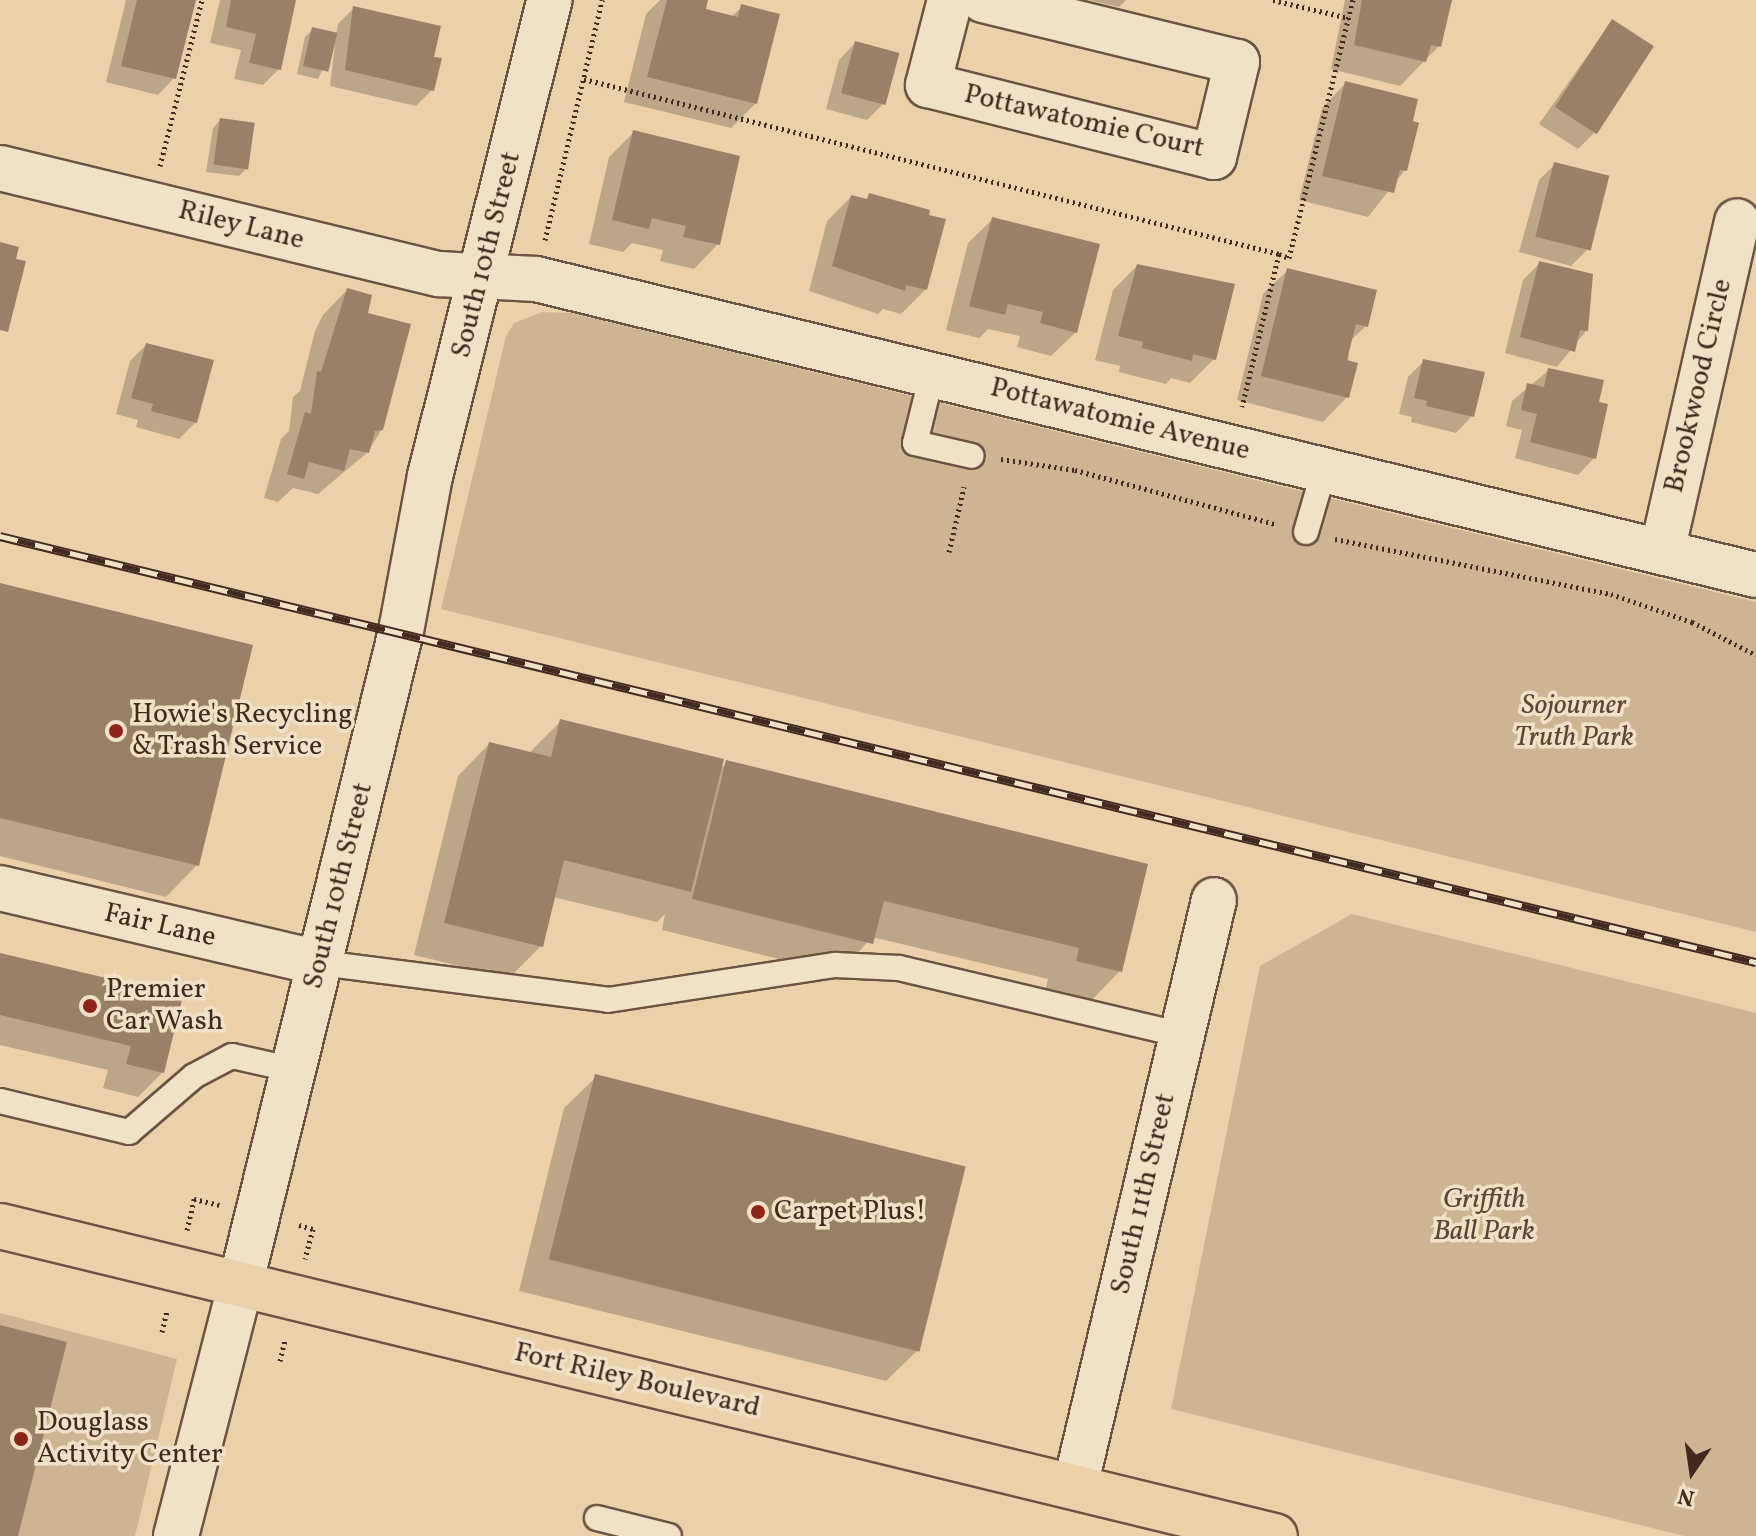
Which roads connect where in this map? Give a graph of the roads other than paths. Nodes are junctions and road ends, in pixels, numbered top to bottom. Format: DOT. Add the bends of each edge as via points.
graph roads {
  1 [pos="550,0"];
  2 [pos="950,0"];
  3 [pos="983,0"];
  4 [pos="0,168"];
  5 [pos="1737,221"];
  6 [pos="483,275"];
  7 [pos="932,374"];
  8 [pos="972,456"];
  9 [pos="1324,470"];
  10 [pos="1306,532"];
  11 [pos="1662,552"];
  12 [pos="1756,575"];
  13 [pos="0,888"];
  14 [pos="1214,900"];
  15 [pos="321,963"];
  16 [pos="1182,1035"];
  17 [pos="294,1070"];
  18 [pos="0,1101"];
  19 [pos="0,1226"];
  20 [pos="240,1286"];
  21 [pos="1075,1487"];
  22 [pos="597,1518"];
  23 [pos="176,1536"];
  24 [pos="669,1536"];
  25 [pos="1275,1536"];
  1 -- 6 [label="street, South 10th Street"];
  2 -- 3 [label="street, Pottawatomie Court" via="928,85 1214,157 1237,62"];
  4 -- 6 [label="street, Riley Lane" via="439,274"];
  5 -- 11 [label="street, Brookwood Circle"];
  6 -- 7 [label="street, Pottawatomie Avenue" via="536,279"];
  6 -- 15 [label="street, South 10th Street" via="430,476 401,631"];
  7 -- 8 [label="lane" via="915,443"];
  7 -- 9 [label="street, Pottawatomie Avenue"];
  9 -- 10 [label="lane"];
  9 -- 11 [label="street, Pottawatomie Avenue"];
  11 -- 12 [label="street, Pottawatomie Avenue"];
  13 -- 15 [label="street, Fair Lane"];
  14 -- 16 [label="street, South 11th Street"];
  15 -- 16 [label="lane" via="608,1000 835,965 899,968"];
  15 -- 17 [label="street, South 10th Street"];
  16 -- 21 [label="street, South 11th Street"];
  17 -- 18 [label="lane" via="232,1056 194,1076 129,1132"];
  17 -- 20 [label="street, South 10th Street"];
  19 -- 20 [label="highway, Fort Riley Boulevard"];
  20 -- 21 [label="highway, Fort Riley Boulevard"];
  20 -- 23 [label="street, South 10th Street"];
  21 -- 25 [label="highway, Fort Riley Boulevard"];
  22 -- 24 [label="lane"];
}
